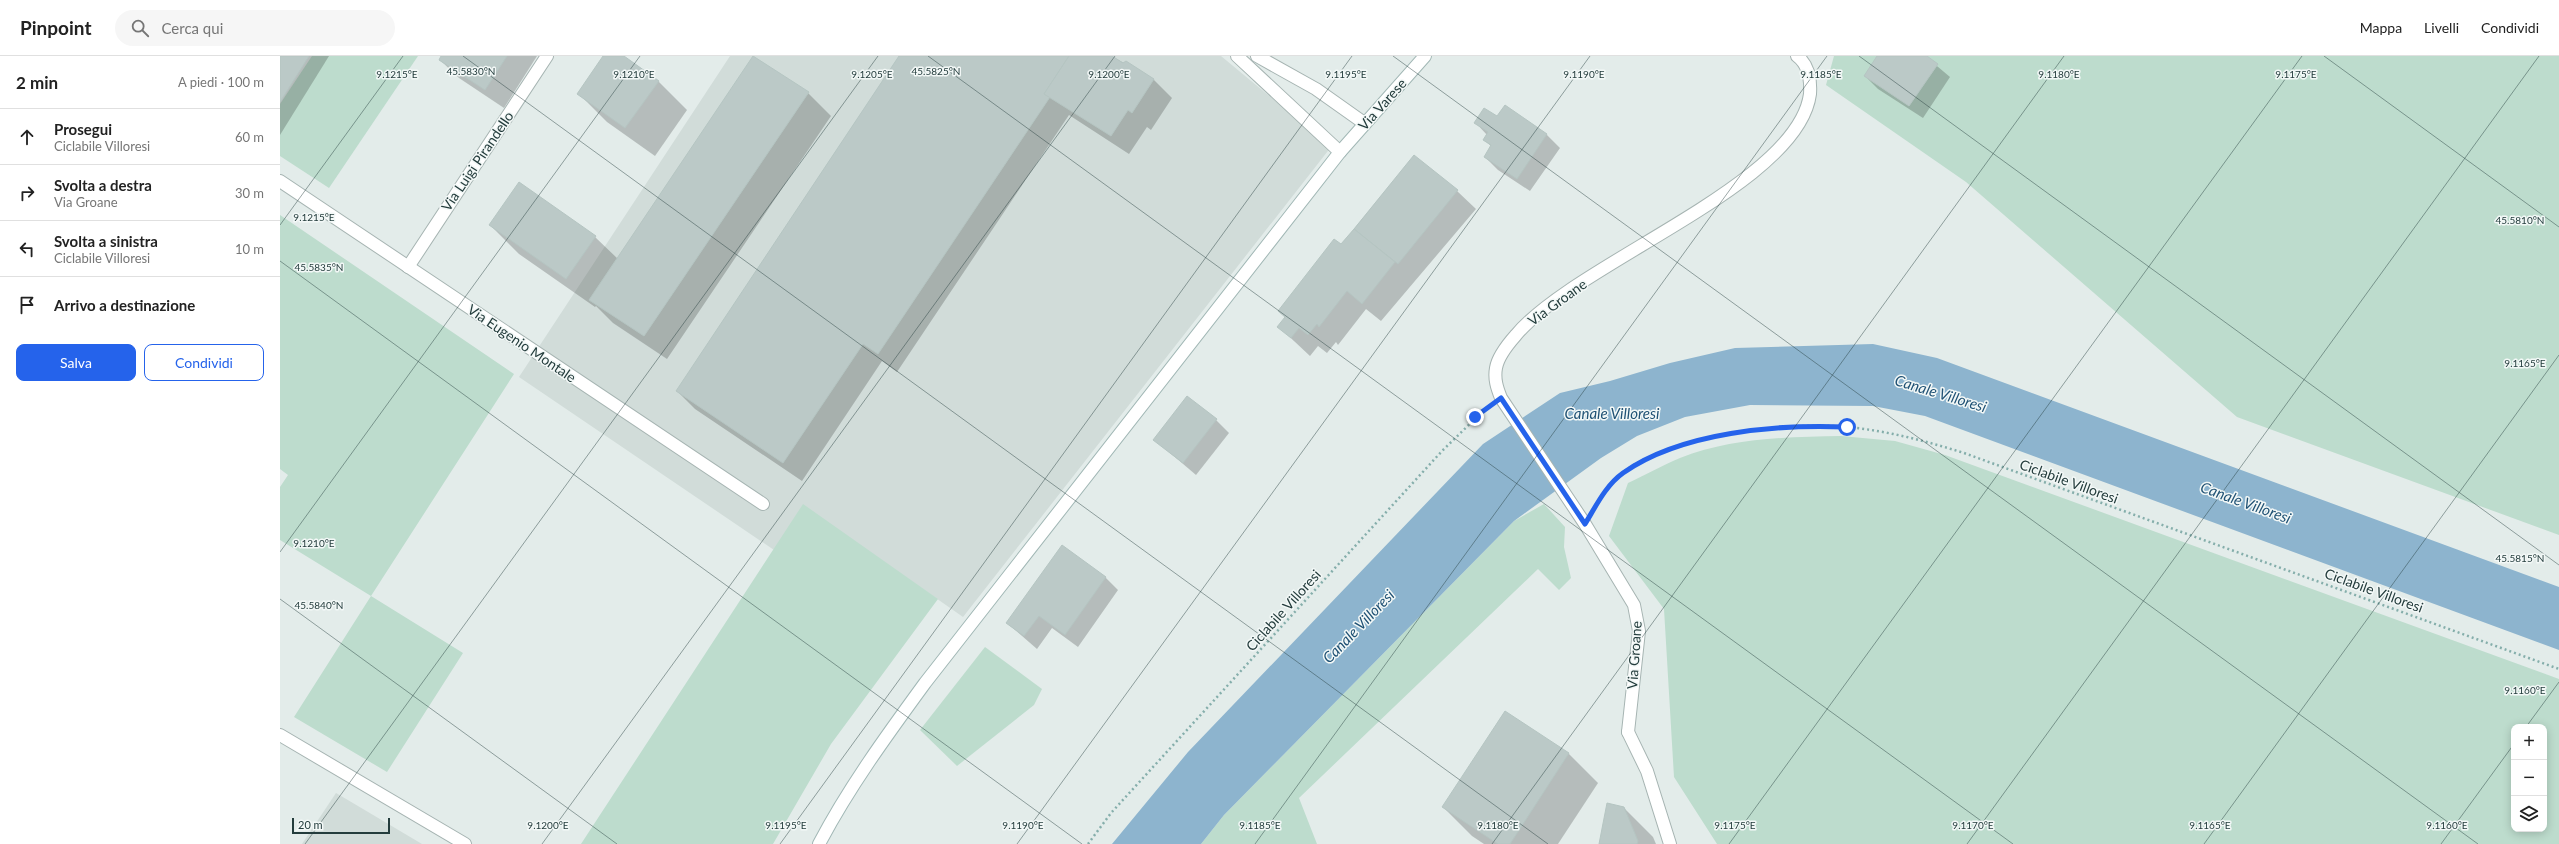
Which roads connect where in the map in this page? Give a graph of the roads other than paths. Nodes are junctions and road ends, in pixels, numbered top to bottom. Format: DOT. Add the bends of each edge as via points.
graph roads {
  1 [pos="548,56"];
  2 [pos="1237,56"];
  3 [pos="1257,56"];
  4 [pos="1424,56"];
  5 [pos="1797,56"];
  6 [pos="1364,123"];
  7 [pos="1340,152"];
  8 [pos="280,182"];
  9 [pos="408,267"];
  10 [pos="763,504"];
  11 [pos="280,735"];
  12 [pos="465,844"];
  13 [pos="819,844"];
  14 [pos="1670,844"];
  1 -- 9 [label="street, Via Luigi Pirandello"];
  2 -- 7 [label="street"];
  3 -- 6 [label="street" via="1316,89"];
  4 -- 6 [label="street, Via Varese"];
  5 -- 14 [label="street, Via Groane" via="1805,64 1810,86 1803,118 1776,152 1745,179 1554,300 1524,325 1496,367 1496,383 1501,398 1585,524 1630,598 1638,621 1628,732 1647,771"];
  6 -- 7 [label="street, Via Varese"];
  7 -- 13 [label="street, Via Varese" via="925,683 876,750 835,813"];
  8 -- 9 [label="street, Via Eugenio Montale"];
  9 -- 10 [label="street, Via Eugenio Montale"];
  11 -- 12 [label="street"];
}
